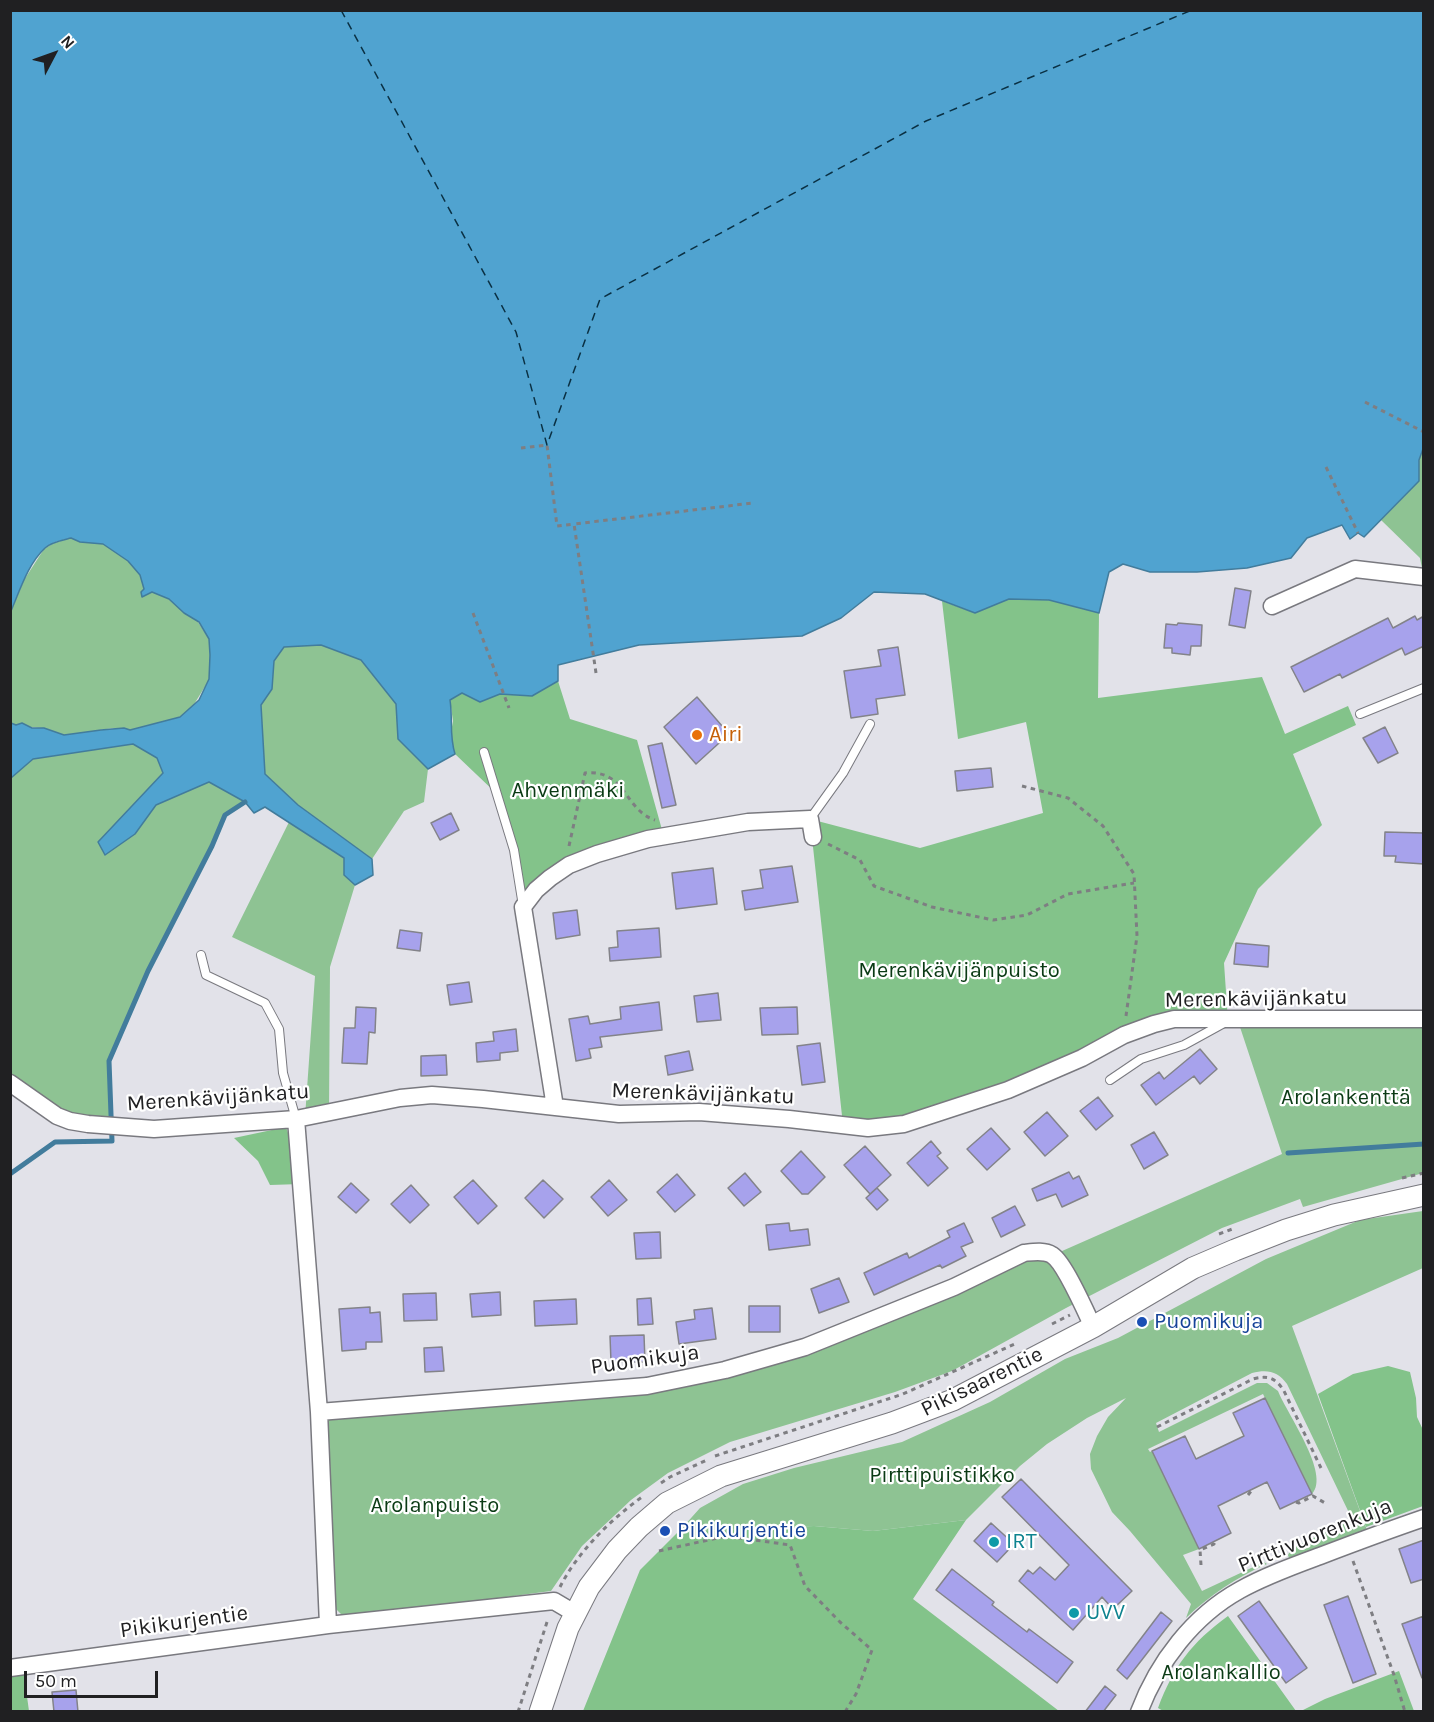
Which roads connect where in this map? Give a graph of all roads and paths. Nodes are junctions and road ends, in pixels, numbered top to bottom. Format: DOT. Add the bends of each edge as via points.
graph roads {
  1 [pos="1365,402"];
  2 [pos="1424,432"];
  3 [pos="521,448"];
  4 [pos="1326,467"];
  5 [pos="753,503"];
  6 [pos="573,524"];
  7 [pos="1358,533"];
  8 [pos="1424,577"];
  9 [pos="1272,606"];
  10 [pos="473,613"];
  11 [pos="596,673"];
  12 [pos="1424,688"];
  13 [pos="509,708"];
  14 [pos="1360,714"];
  15 [pos="870,724"];
  16 [pos="484,752"];
  17 [pos="1022,786"];
  18 [pos="810,819"];
  19 [pos="663,822"];
  20 [pos="813,837"];
  21 [pos="561,871"];
  22 [pos="1134,884"];
  23 [pos="523,907"];
  24 [pos="201,955"];
  25 [pos="1424,1019"];
  26 [pos="1228,1021"];
  27 [pos="1124,1035"];
  28 [pos="1110,1080"];
  29 [pos="10,1083"];
  30 [pos="555,1107"];
  31 [pos="296,1119"];
  32 [pos="1424,1195"];
  33 [pos="1093,1326"];
  34 [pos="319,1412"];
  35 [pos="1157,1427"];
  36 [pos="1321,1468"];
  37 [pos="1252,1490"];
  38 [pos="1248,1495"];
  39 [pos="1296,1502"];
  40 [pos="1325,1503"];
  41 [pos="1424,1518"];
  42 [pos="1216,1541"];
  43 [pos="1347,1546"];
  44 [pos="659,1551"];
  45 [pos="1202,1565"];
  46 [pos="576,1614"];
  47 [pos="328,1624"];
  48 [pos="10,1668"];
  49 [pos="540,1712"];
  50 [pos="846,1712"];
  51 [pos="1139,1712"];
  52 [pos="1405,1712"];
  1 -- 2 [label="path"];
  3 -- 6 [label="path" via="547,445 557,526"];
  4 -- 7 [label="path"];
  5 -- 6 [label="path"];
  6 -- 11 [label="path"];
  8 -- 9 [label="street" via="1355,569"];
  10 -- 13 [label="path"];
  12 -- 14 [label="lane"];
  15 -- 18 [label="lane"];
  16 -- 23 [label="lane" via="514,850"];
  17 -- 22 [label="path" via="1068,798 1103,826 1134,874"];
  18 -- 20 [label="street"];
  18 -- 21 [label="street" via="748,822 648,839 597,854"];
  19 -- 21 [label="path" via="644,816 617,781 598,772 585,773"];
  20 -- 22 [label="path" via="860,860 874,886 932,907 993,920 1027,915 1068,894"];
  21 -- 23 [label="street" via="536,890"];
  22 -- 27 [label="path" via="1137,936"];
  23 -- 30 [label="street"];
  24 -- 31 [label="lane" via="206,975 265,1003 279,1029 283,1073"];
  25 -- 26 [label="street, Merenkävijänkatu"];
  26 -- 27 [label="street, Merenkävijänkatu" via="1174,1019"];
  26 -- 28 [label="lane" via="1184,1045 1141,1059"];
  27 -- 30 [label="street, Merenkävijänkatu" via="1008,1090 904,1124 868,1128 710,1112 619,1114"];
  29 -- 31 [label="street, Merenkävijänkatu" via="57,1116 88,1124 154,1129"];
  30 -- 31 [label="street, Merenkävijänkatu" via="432,1095"];
  31 -- 34 [label="street"];
  32 -- 33 [label="street, Pikisaarentie" via="1334,1215 1245,1246 1193,1268"];
  33 -- 34 [label="street, Puomikuja" via="1058,1260 1036,1251 805,1347 725,1370 647,1386"];
  33 -- 46 [label="street, Pikisaarentie" via="953,1400 721,1476 667,1503 616,1550 589,1587"];
  34 -- 47 [label="street"];
  35 -- 36 [label="path" via="1253,1379 1271,1377 1284,1391"];
  37 -- 38 [label="path"];
  39 -- 40 [label="path" via="1313,1496"];
  41 -- 43 [label="street, Pirttivuorenkuja"];
  42 -- 45 [label="path" via="1200,1550"];
  43 -- 51 [label="street, Pirttivuorenkuja" via="1258,1580 1220,1602 1180,1640"];
  43 -- 52 [label="path"];
  44 -- 50 [label="path" via="726,1536 790,1545 805,1586 872,1650"];
  46 -- 47 [label="street, Pikikurjentie" via="554,1601"];
  46 -- 49 [label="street, Pikisaarentie"];
  47 -- 48 [label="street, Pikikurjentie"];
}
